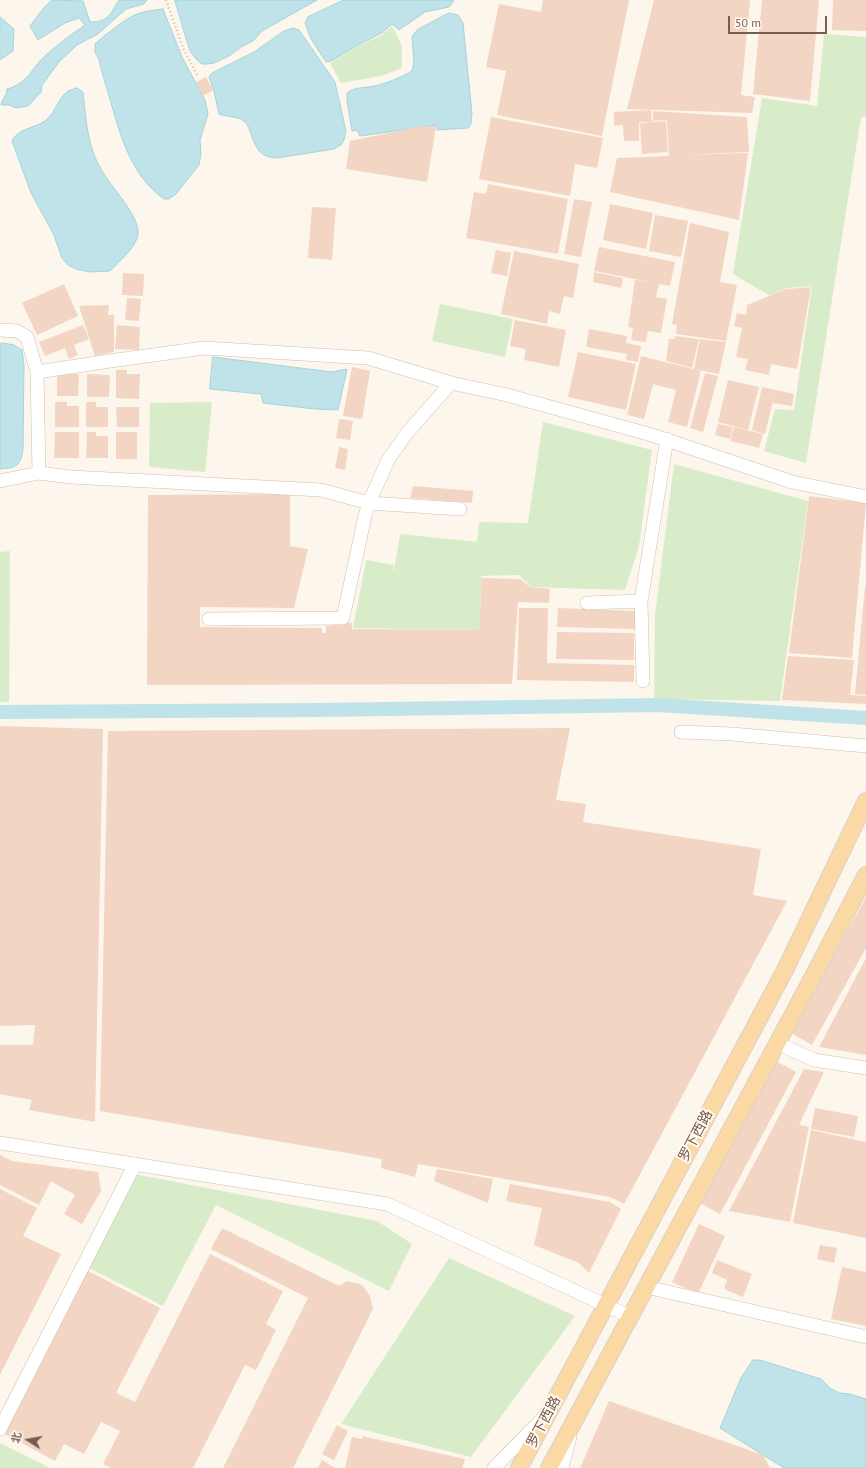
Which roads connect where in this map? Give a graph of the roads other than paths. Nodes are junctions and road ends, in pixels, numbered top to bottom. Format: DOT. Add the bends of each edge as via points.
graph roads {
  1 [pos="0,330"];
  2 [pos="37,372"];
  3 [pos="451,383"];
  4 [pos="667,440"];
  5 [pos="39,473"];
  6 [pos="0,481"];
  7 [pos="866,497"];
  8 [pos="369,503"];
  9 [pos="460,509"];
  10 [pos="641,601"];
  11 [pos="587,603"];
  12 [pos="209,619"];
  13 [pos="643,681"];
  14 [pos="681,732"];
  15 [pos="866,746"];
  16 [pos="866,801"];
  17 [pos="866,875"];
  18 [pos="777,1043"];
  19 [pos="866,1068"];
  20 [pos="0,1143"];
  21 [pos="135,1164"];
  22 [pos="646,1287"];
  23 [pos="606,1305"];
  24 [pos="630,1316"];
  25 [pos="866,1337"];
  26 [pos="549,1411"];
  27 [pos="574,1422"];
  28 [pos="0,1429"];
  29 [pos="494,1468"];
  30 [pos="519,1468"];
  31 [pos="549,1468"];
  32 [pos="562,1468"];
  1 -- 2 [label="street" via="17,331 27,337"];
  2 -- 3 [label="street" via="204,348 368,358"];
  2 -- 5 [label="street"];
  3 -- 4 [label="street" via="507,394"];
  3 -- 8 [label="street" via="407,433 388,460"];
  4 -- 7 [label="street" via="792,482"];
  4 -- 10 [label="street"];
  5 -- 6 [label="street"];
  5 -- 8 [label="street" via="71,477 321,490"];
  8 -- 9 [label="street"];
  8 -- 12 [label="street" via="343,618"];
  10 -- 11 [label="street"];
  10 -- 13 [label="street"];
  14 -- 15 [label="street"];
  16 -- 23 [label="main road, 罗下西路" via="785,970"];
  17 -- 18 [label="main road, 罗下西路"];
  18 -- 19 [label="street" via="814,1060"];
  18 -- 22 [label="main road, 罗下西路"];
  20 -- 21 [label="street"];
  21 -- 23 [label="street" via="387,1204"];
  21 -- 28 [label="street"];
  22 -- 24 [label="main road, 罗下西路"];
  22 -- 25 [label="street"];
  23 -- 24 [label="street"];
  23 -- 26 [label="main road, 罗下西路"];
  24 -- 27 [label="main road, 罗下西路"];
  26 -- 29 [label="street"];
  26 -- 30 [label="main road, 罗下西路"];
  27 -- 31 [label="main road, 罗下西路"];
  27 -- 32 [label="street"];
}
